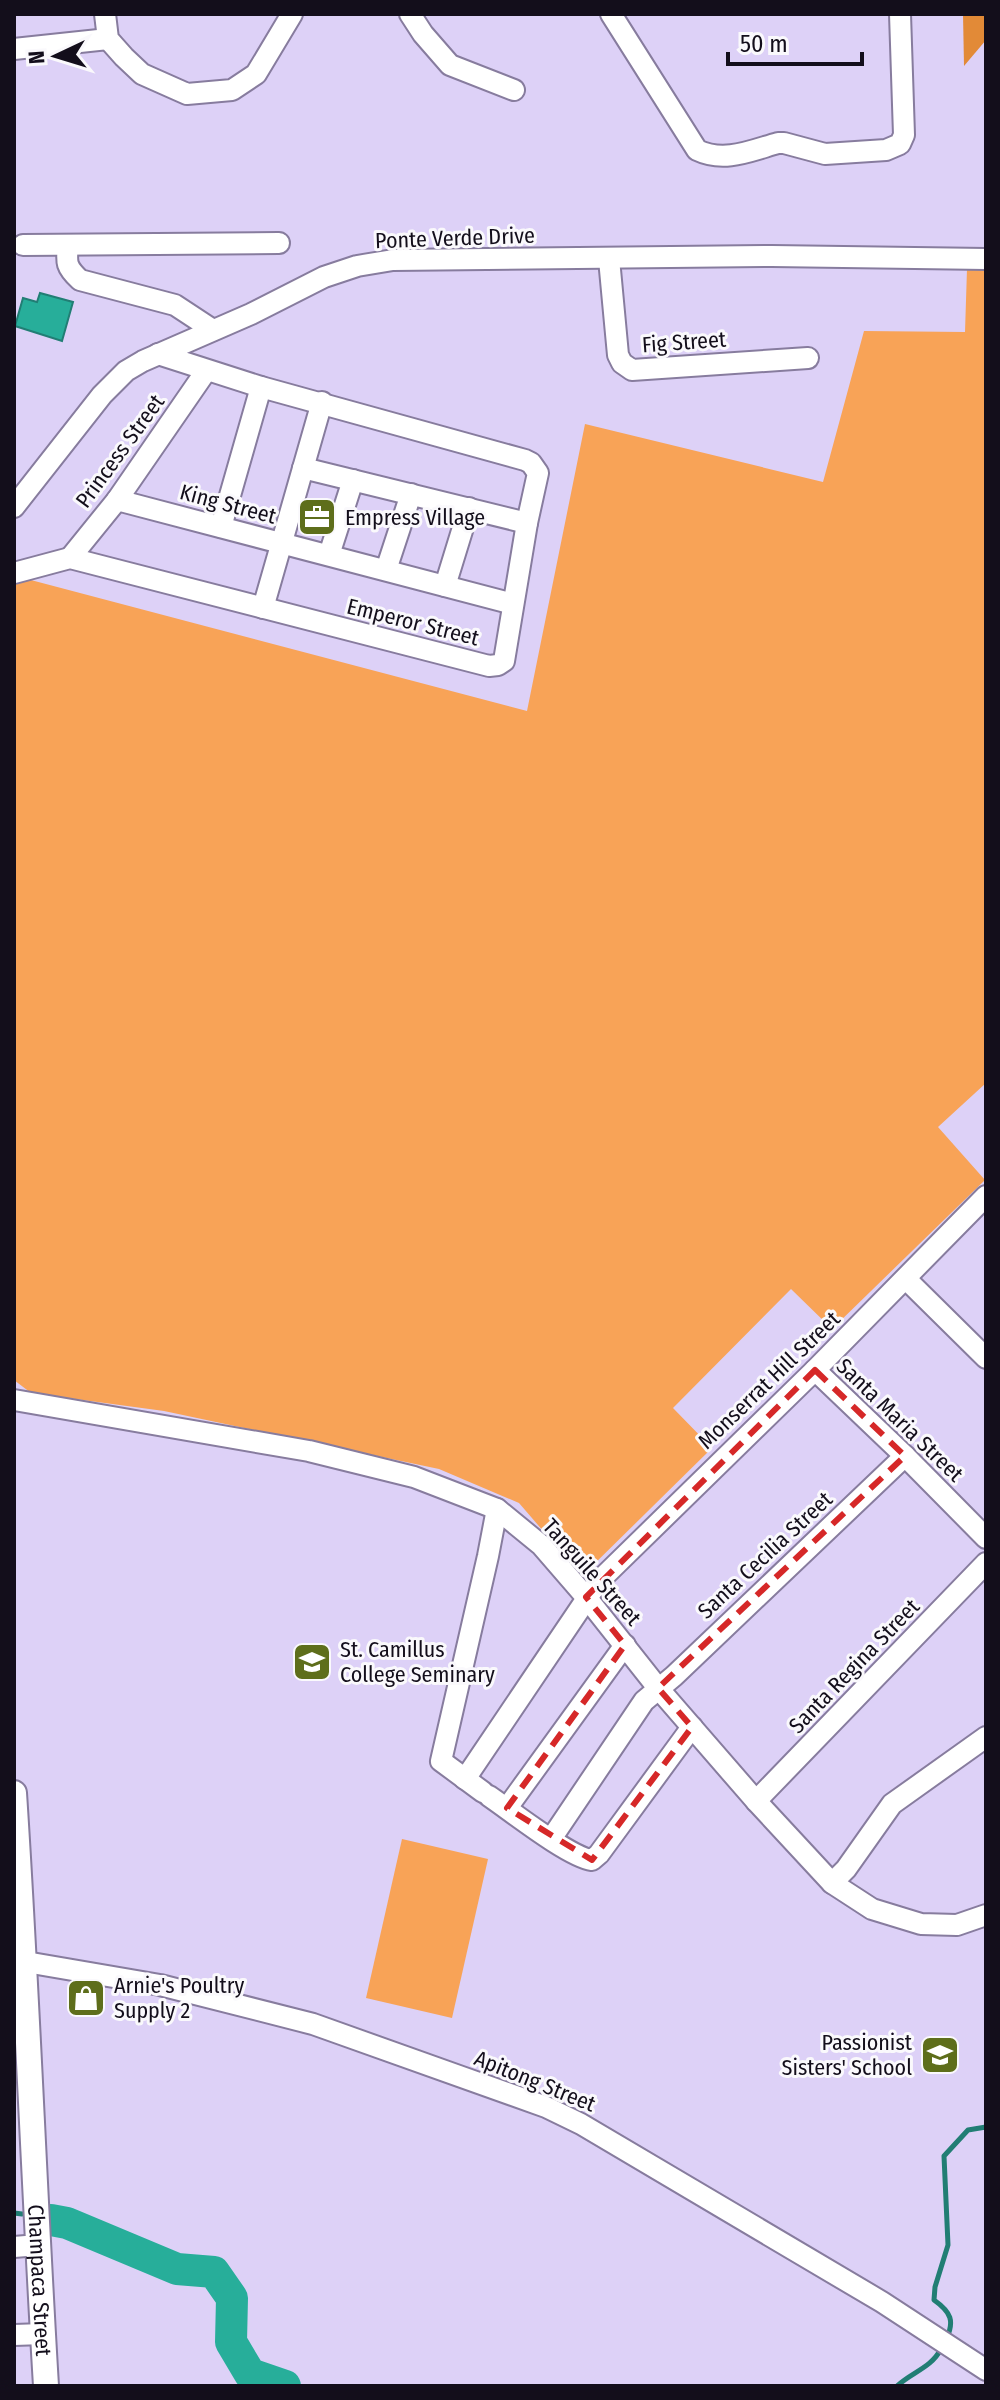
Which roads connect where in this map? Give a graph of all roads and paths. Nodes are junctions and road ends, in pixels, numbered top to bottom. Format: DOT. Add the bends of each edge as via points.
graph roads {
  1 [pos="105,14"];
  2 [pos="292,14"];
  3 [pos="410,14"];
  4 [pos="611,14"];
  5 [pos="900,14"];
  6 [pos="108,39"];
  7 [pos="14,49"];
  8 [pos="514,90"];
  9 [pos="279,243"];
  10 [pos="23,245"];
  11 [pos="68,245"];
  12 [pos="609,259"];
  13 [pos="986,259"];
  14 [pos="213,330"];
  15 [pos="158,354"];
  16 [pos="808,358"];
  17 [pos="206,371"];
  18 [pos="261,387"];
  19 [pos="322,402"];
  20 [pos="303,468"];
  21 [pos="353,480"];
  22 [pos="411,494"];
  23 [pos="117,500"];
  24 [pos="14,507"];
  25 [pos="469,508"];
  26 [pos="527,523"];
  27 [pos="221,527"];
  28 [pos="281,543"];
  29 [pos="329,555"];
  30 [pos="70,558"];
  31 [pos="386,570"];
  32 [pos="14,573"];
  33 [pos="445,586"];
  34 [pos="513,604"];
  35 [pos="263,608"];
  36 [pos="986,1196"];
  37 [pos="906,1279"];
  38 [pos="986,1358"];
  39 [pos="815,1370"];
  40 [pos="14,1400"];
  41 [pos="905,1456"];
  42 [pos="497,1509"];
  43 [pos="986,1538"];
  44 [pos="986,1563"];
  45 [pos="586,1597"];
  46 [pos="621,1650"];
  47 [pos="658,1688"];
  48 [pos="692,1727"];
  49 [pos="986,1737"];
  50 [pos="465,1779"];
  51 [pos="14,1793"];
  52 [pos="756,1801"];
  53 [pos="507,1808"];
  54 [pos="551,1839"];
  55 [pos="832,1883"];
  56 [pos="986,1915"];
  57 [pos="19,1961"];
  58 [pos="21,2010"];
  59 [pos="21,2042"];
  60 [pos="26,2246"];
  61 [pos="43,2334"];
  62 [pos="14,2335"];
  63 [pos="986,2370"];
  64 [pos="46,2386"];
  1 -- 6 [label="street"];
  2 -- 6 [label="street" via="256,74 232,90 187,94 142,74"];
  3 -- 8 [label="street" via="450,65"];
  4 -- 5 [label="street" via="697,150 724,157 778,143 825,154 886,150 900,144"];
  6 -- 7 [label="street"];
  9 -- 11 [label="street"];
  10 -- 11 [label="street"];
  11 -- 14 [label="street" via="66,262 80,280 175,305"];
  12 -- 13 [label="street, Ponte Verde Drive"];
  12 -- 14 [label="street, Ponte Verde Drive" via="366,264 324,277"];
  12 -- 16 [label="street, Fig Street" via="618,355 632,370"];
  14 -- 15 [label="street, Ponte Verde Drive"];
  15 -- 17 [label="street, Emperor Street"];
  15 -- 24 [label="street, Ponte Verde Drive" via="112,384"];
  17 -- 18 [label="street, Emperor Street"];
  17 -- 23 [label="street, Princess Street"];
  18 -- 19 [label="street, Emperor Street"];
  18 -- 27 [label="street"];
  19 -- 20 [label="street"];
  19 -- 26 [label="street, Emperor Street" via="531,463 538,473"];
  20 -- 21 [label="street"];
  20 -- 28 [label="street"];
  21 -- 22 [label="street"];
  21 -- 29 [label="street"];
  22 -- 25 [label="street"];
  22 -- 31 [label="street"];
  23 -- 27 [label="street, King Street"];
  23 -- 30 [label="street, Princess Street"];
  25 -- 26 [label="street"];
  25 -- 33 [label="street"];
  26 -- 34 [label="street, Emperor Street"];
  27 -- 28 [label="street, King Street"];
  28 -- 29 [label="street, King Street"];
  28 -- 35 [label="street"];
  29 -- 31 [label="street, King Street"];
  30 -- 32 [label="street, Emperor Street"];
  30 -- 35 [label="street, Emperor Street"];
  31 -- 33 [label="street, King Street"];
  33 -- 34 [label="street, King Street"];
  34 -- 35 [label="street, Emperor Street" via="504,661 489,666"];
  36 -- 37 [label="street, Monserrat Hill Street"];
  37 -- 38 [label="street"];
  37 -- 39 [label="street, Monserrat Hill Street"];
  39 -- 41 [label="street, Santa Maria Street"];
  39 -- 45 [label="street, Monserrat Hill Street"];
  40 -- 42 [label="street, Tanguile Street" via="309,1451 414,1477"];
  41 -- 43 [label="street, Santa Maria Street"];
  41 -- 47 [label="street, Santa Cecilia Street"];
  42 -- 45 [label="street, Tanguile Street" via="541,1545"];
  42 -- 50 [label="street" via="442,1751 442,1763"];
  44 -- 52 [label="street, Santa Regina Street"];
  45 -- 46 [label="street, Tanguile Street"];
  45 -- 50 [label="street, Monserrat Hill Street"];
  46 -- 47 [label="street, Tanguile Street"];
  46 -- 53 [label="street"];
  47 -- 48 [label="street, Tanguile Street"];
  47 -- 54 [label="street, Santa Cecilia Street"];
  48 -- 52 [label="street, Tanguile Street"];
  48 -- 54 [label="street" via="592,1860"];
  49 -- 55 [label="street" via="892,1804"];
  50 -- 53 [label="street"];
  51 -- 57 [label="street, Champaca Street"];
  52 -- 55 [label="street, Tanguile Street"];
  53 -- 54 [label="street"];
  55 -- 56 [label="street, Tanguile Street" via="872,1909 921,1924 957,1925"];
  57 -- 58 [label="street, Champaca Street"];
  57 -- 63 [label="street, Apitong Street" via="160,1985 313,2024 546,2107 688,2186"];
  58 -- 59 [label="street, Champaca Street"];
  59 -- 60 [label="street, Champaca Street"];
  60 -- 61 [label="street, Champaca Street"];
  61 -- 62 [label="street"];
  61 -- 64 [label="street, Champaca Street"];
}
